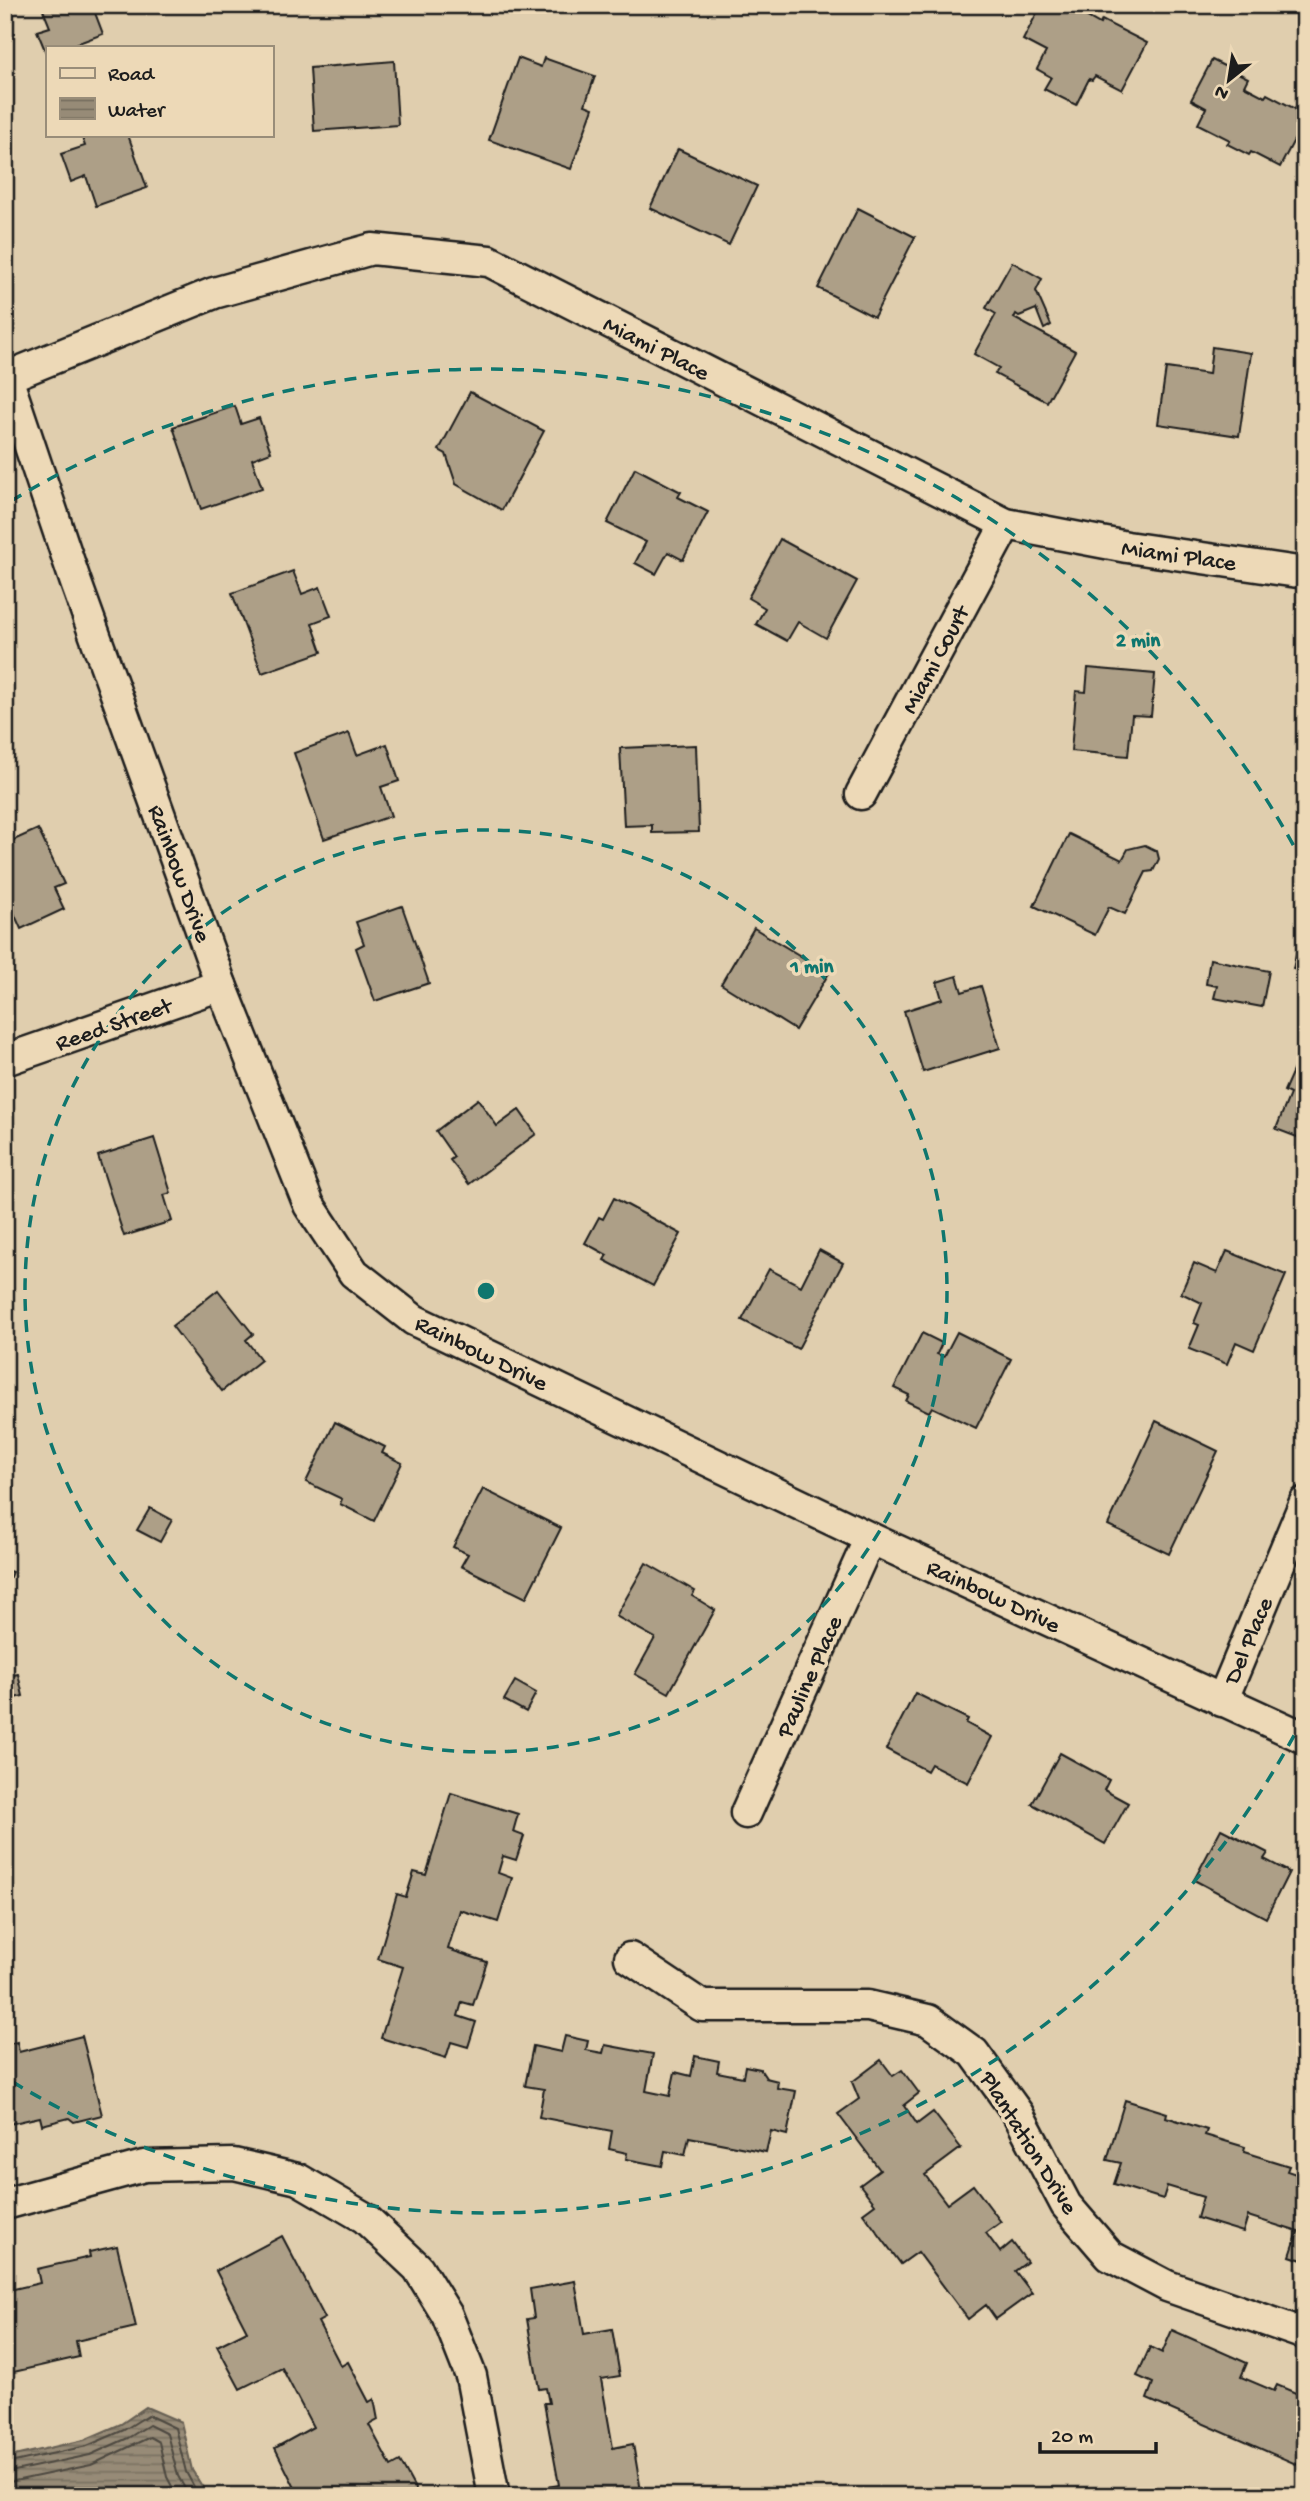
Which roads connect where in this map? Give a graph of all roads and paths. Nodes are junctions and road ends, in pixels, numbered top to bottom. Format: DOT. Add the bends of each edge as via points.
graph roads {
  1 [pos="6,374"];
  2 [pos="1006,524"];
  3 [pos="1305,573"];
  4 [pos="861,794"];
  5 [pos="221,985"];
  6 [pos="5,1060"];
  7 [pos="1305,1502"];
  8 [pos="870,1538"];
  9 [pos="1222,1700"];
  10 [pos="1305,1738"];
  11 [pos="746,1813"];
  12 [pos="630,1958"];
  13 [pos="5,2204"];
  14 [pos="1305,2334"];
  15 [pos="494,2496"];
  1 -- 2 [label="street, Miami Place" via="214,293 372,249 489,261"];
  1 -- 5 [label="street, Rainbow Drive"];
  2 -- 3 [label="street, Miami Place"];
  2 -- 4 [label="street, Miami Court"];
  5 -- 6 [label="street, Reed Street"];
  5 -- 8 [label="street, Rainbow Drive" via="309,1205 354,1273 414,1320"];
  7 -- 9 [label="street, Del Place"];
  8 -- 9 [label="street, Rainbow Drive"];
  8 -- 11 [label="street, Pauline Place"];
  9 -- 10 [label="street, Rainbow Drive"];
  12 -- 14 [label="street, Plantation Drive" via="702,2006 868,2006 928,2020 974,2053 1018,2114 1066,2205 1110,2256 1167,2286"];
  13 -- 15 [label="street" via="144,2166 234,2164 298,2179 365,2218 418,2268 447,2315 471,2376"];
}
